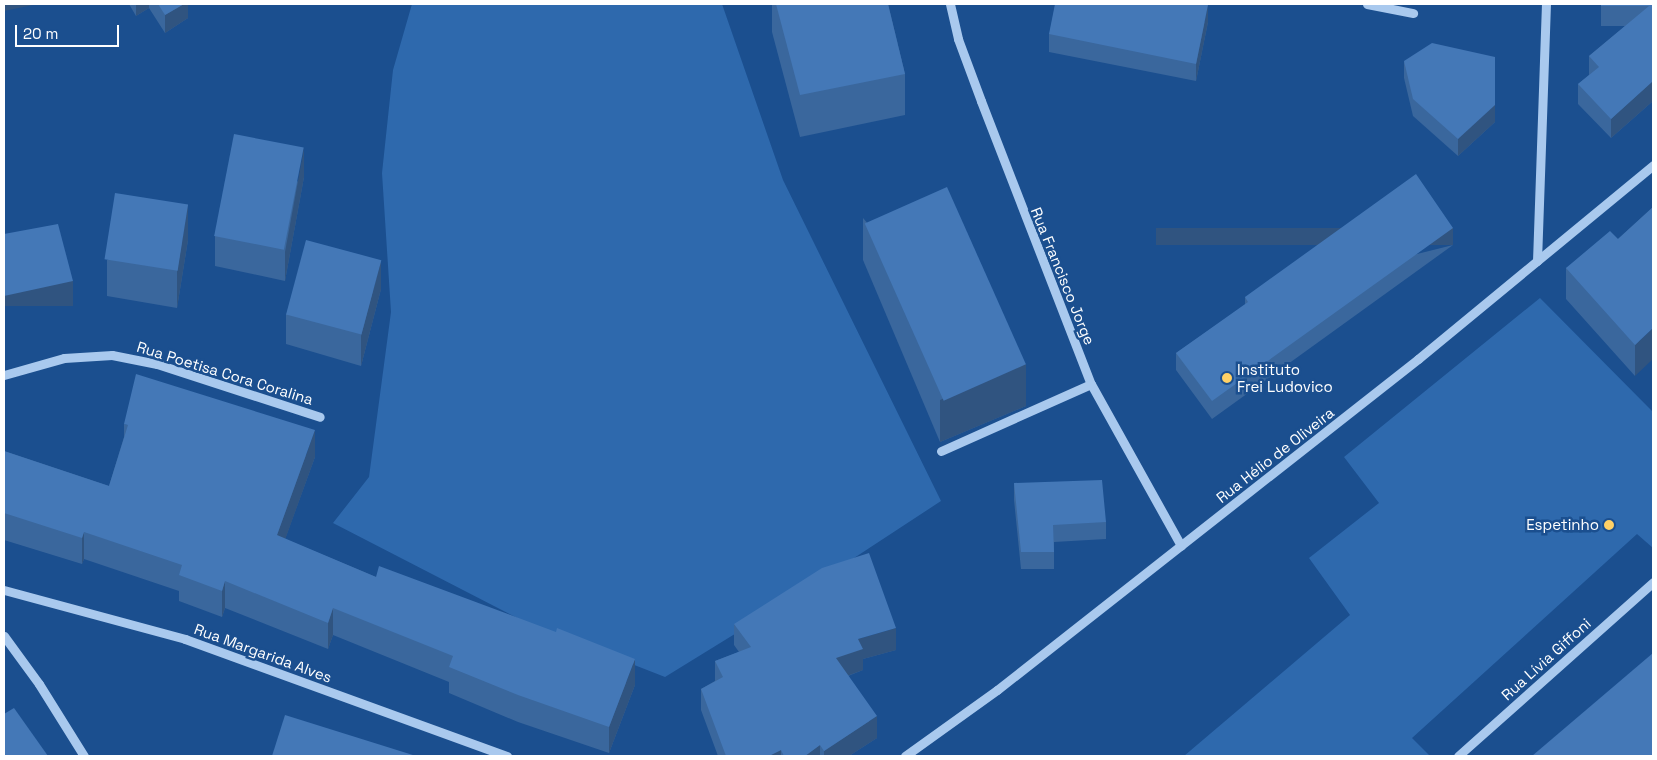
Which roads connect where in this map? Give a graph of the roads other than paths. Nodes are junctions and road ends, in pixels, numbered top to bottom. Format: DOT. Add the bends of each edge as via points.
graph roads {
  1 [pos="950,4"];
  2 [pos="1367,4"];
  3 [pos="1546,4"];
  4 [pos="1413,13"];
  5 [pos="1653,165"];
  6 [pos="1537,261"];
  7 [pos="4,375"];
  8 [pos="1091,384"];
  9 [pos="320,417"];
  10 [pos="941,451"];
  11 [pos="1181,546"];
  12 [pos="1653,582"];
  13 [pos="4,590"];
  14 [pos="4,636"];
  15 [pos="84,756"];
  16 [pos="508,756"];
  17 [pos="905,756"];
  18 [pos="1458,756"];
  1 -- 8 [label="street, Rua Francisco Jorge" via="958,39 981,101"];
  2 -- 4 [label="street"];
  3 -- 6 [label="street"];
  5 -- 6 [label="street, Rua Hélio de Oliveira"];
  6 -- 11 [label="street, Rua Hélio de Oliveira"];
  7 -- 9 [label="street, Rua Poetisa Cora Coralina" via="64,358 112,355 157,364"];
  8 -- 10 [label="street"];
  8 -- 11 [label="street, Rua Francisco Jorge"];
  11 -- 17 [label="street, Rua Hélio de Oliveira" via="997,690"];
  12 -- 18 [label="street, Rua Lívia Giffoni"];
  13 -- 16 [label="street, Rua Margarida Alves" via="184,639"];
  14 -- 15 [label="street"];
}
